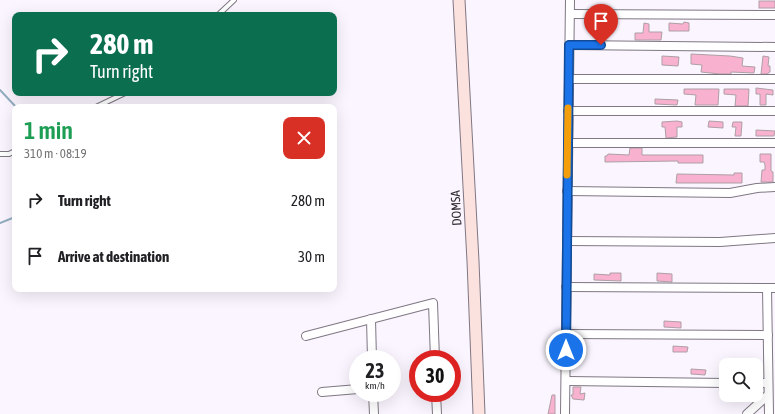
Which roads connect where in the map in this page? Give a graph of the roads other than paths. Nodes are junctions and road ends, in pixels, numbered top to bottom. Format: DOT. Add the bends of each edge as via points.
graph roads {
  1 [pos="234,0"];
  2 [pos="459,0"];
  3 [pos="570,0"];
  4 [pos="221,12"];
  5 [pos="570,14"];
  6 [pos="775,16"];
  7 [pos="569,45"];
  8 [pos="775,47"];
  9 [pos="569,79"];
  10 [pos="775,79"];
  11 [pos="119,96"];
  12 [pos="102,104"];
  13 [pos="568,111"];
  14 [pos="775,112"];
  15 [pos="568,143"];
  16 [pos="775,144"];
  17 [pos="12,152"];
  18 [pos="0,154"];
  19 [pos="775,187"];
  20 [pos="567,191"];
  21 [pos="775,238"];
  22 [pos="567,241"];
  23 [pos="566,287"];
  24 [pos="771,288"];
  25 [pos="371,319"];
  26 [pos="566,334"];
  27 [pos="768,335"];
  28 [pos="306,336"];
  29 [pos="372,350"];
  30 [pos="435,350"];
  31 [pos="567,381"];
  32 [pos="719,383"];
  33 [pos="763,383"];
  34 [pos="768,383"];
  35 [pos="349,390"];
  36 [pos="322,392"];
  37 [pos="768,395"];
  38 [pos="373,402"];
  39 [pos="436,402"];
  40 [pos="374,414"];
  41 [pos="436,414"];
  42 [pos="479,414"];
  43 [pos="565,414"];
  44 [pos="747,414"];
  45 [pos="769,414"];
  1 -- 4 [label="lane"];
  2 -- 42 [label="main road, DOMSA"];
  3 -- 5 [label="street"];
  5 -- 6 [label="street"];
  5 -- 7 [label="street"];
  7 -- 8 [label="street"];
  7 -- 9 [label="street"];
  9 -- 10 [label="street"];
  9 -- 13 [label="street"];
  11 -- 12 [label="lane"];
  13 -- 14 [label="street"];
  13 -- 15 [label="street"];
  15 -- 16 [label="street"];
  15 -- 20 [label="street"];
  17 -- 18 [label="lane"];
  19 -- 20 [label="street" via="730,192"];
  20 -- 22 [label="street"];
  21 -- 22 [label="street" via="720,242"];
  22 -- 23 [label="street"];
  23 -- 24 [label="street"];
  23 -- 26 [label="street"];
  24 -- 27 [label="street"];
  25 -- 28 [label="street"];
  25 -- 29 [label="street"];
  25 -- 30 [label="street" via="433,303"];
  26 -- 27 [label="street"];
  26 -- 31 [label="street"];
  27 -- 34 [label="street"];
  31 -- 32 [label="street"];
  31 -- 43 [label="street"];
  33 -- 34 [label="street"];
  34 -- 37 [label="street"];
  35 -- 36 [label="street"];
  37 -- 44 [label="street"];
  37 -- 45 [label="street"];
  38 -- 40 [label="street"];
  39 -- 41 [label="street"];
}
